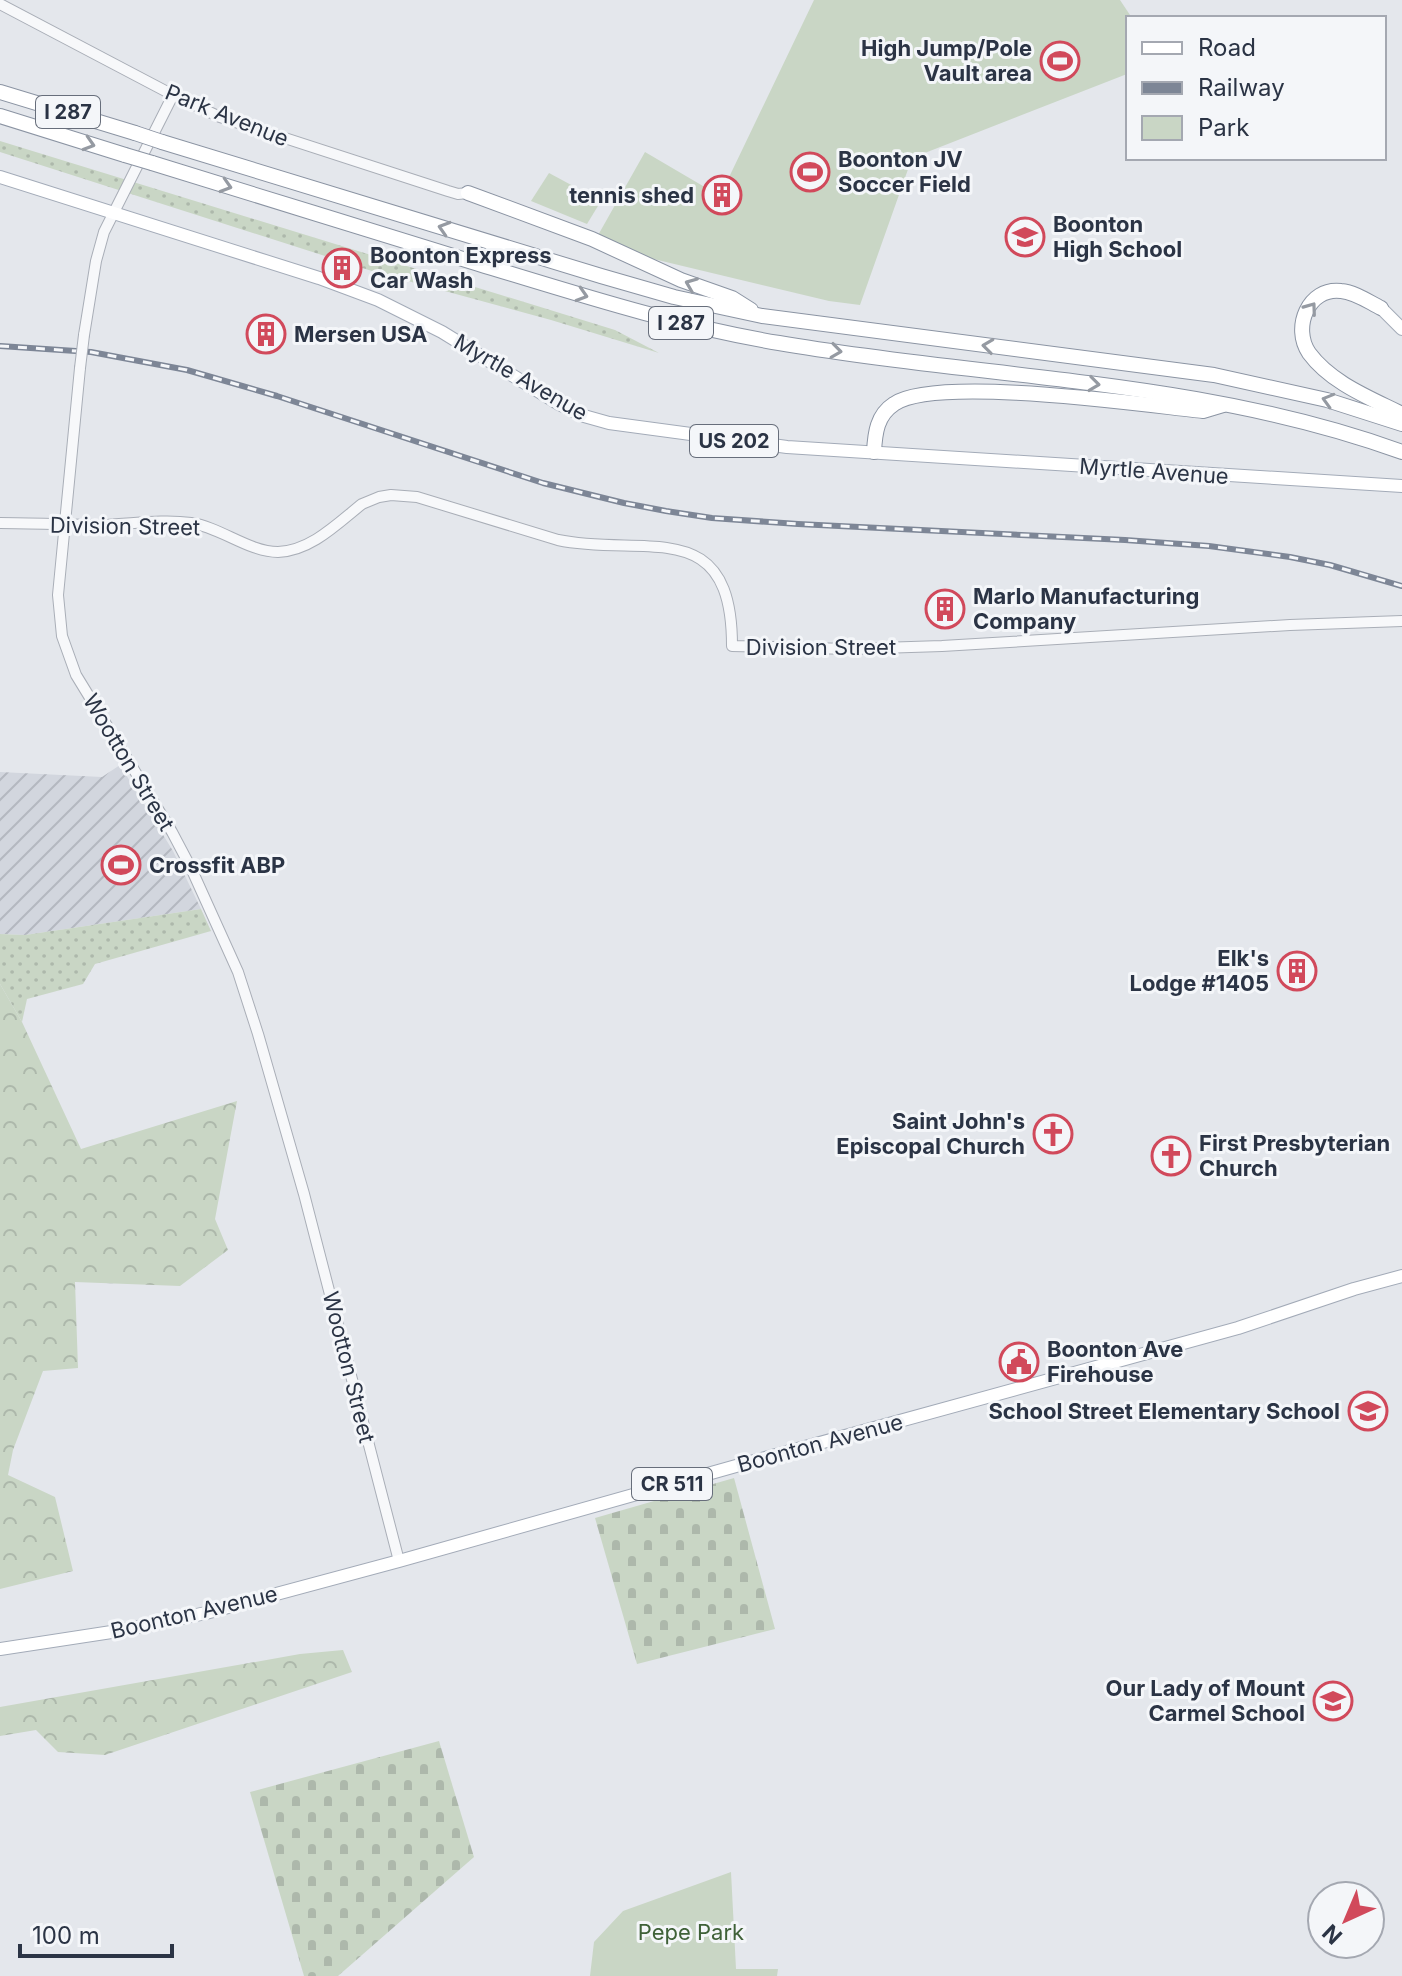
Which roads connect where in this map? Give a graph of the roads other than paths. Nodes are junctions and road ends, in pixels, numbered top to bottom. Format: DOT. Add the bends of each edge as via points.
graph roads {
  1 [pos="0,4"];
  2 [pos="0,92"];
  3 [pos="173,95"];
  4 [pos="0,116"];
  5 [pos="0,177"];
  6 [pos="468,193"];
  7 [pos="112,213"];
  8 [pos="1381,308"];
  9 [pos="762,316"];
  10 [pos="1402,329"];
  11 [pos="1226,404"];
  12 [pos="1402,414"];
  13 [pos="1402,424"];
  14 [pos="874,452"];
  15 [pos="1402,452"];
  16 [pos="1402,486"];
  17 [pos="0,523"];
  18 [pos="66,525"];
  19 [pos="1402,621"];
  20 [pos="1402,1276"];
  21 [pos="399,1561"];
  22 [pos="0,1649"];
  1 -- 3 [label="street, Park Avenue"];
  9 -- 2 [label="highway, I 287, one-way, bridge" via="601,276"];
  3 -- 6 [label="street, Park Avenue" via="287,140"];
  3 -- 7 [label="street, Wootton Street"];
  4 -- 11 [label="highway, I 287, one-way, bridge" via="706,329"];
  5 -- 7 [label="main road, Myrtle Avenue / US 202"];
  9 -- 6 [label="highway, one-way" via="732,298 592,239"];
  7 -- 14 [label="main road, Myrtle Avenue / US 202" via="378,300 584,416 748,443"];
  7 -- 18 [label="street, Wootton Street, bridge" via="96,261 84,335"];
  8 -- 10 [label="main road"];
  12 -- 8 [label="highway, one-way" via="1325,369 1308,351 1302,333 1310,304 1325,293 1342,291"];
  13 -- 9 [label="highway, I 287, one-way" via="1327,400 1214,375"];
  11 -- 14 [label="highway" via="1203,411 1040,395 916,395 886,410 876,430"];
  11 -- 15 [label="highway, I 287"];
  14 -- 16 [label="main road, Myrtle Avenue / US 202"];
  17 -- 18 [label="street, Division Street"];
  18 -- 19 [label="street, Division Street" via="190,523 279,552 316,539 371,500 417,497 568,542 658,547 699,558 729,600 732,646 942,646"];
  18 -- 21 [label="street, Wootton Street" via="58,595 68,656 172,832 238,972 304,1194"];
  20 -- 21 [label="main road, Boonton Avenue / CR 511" via="1238,1328"];
  21 -- 22 [label="main road, Boonton Avenue / CR 511" via="206,1613"];
}
